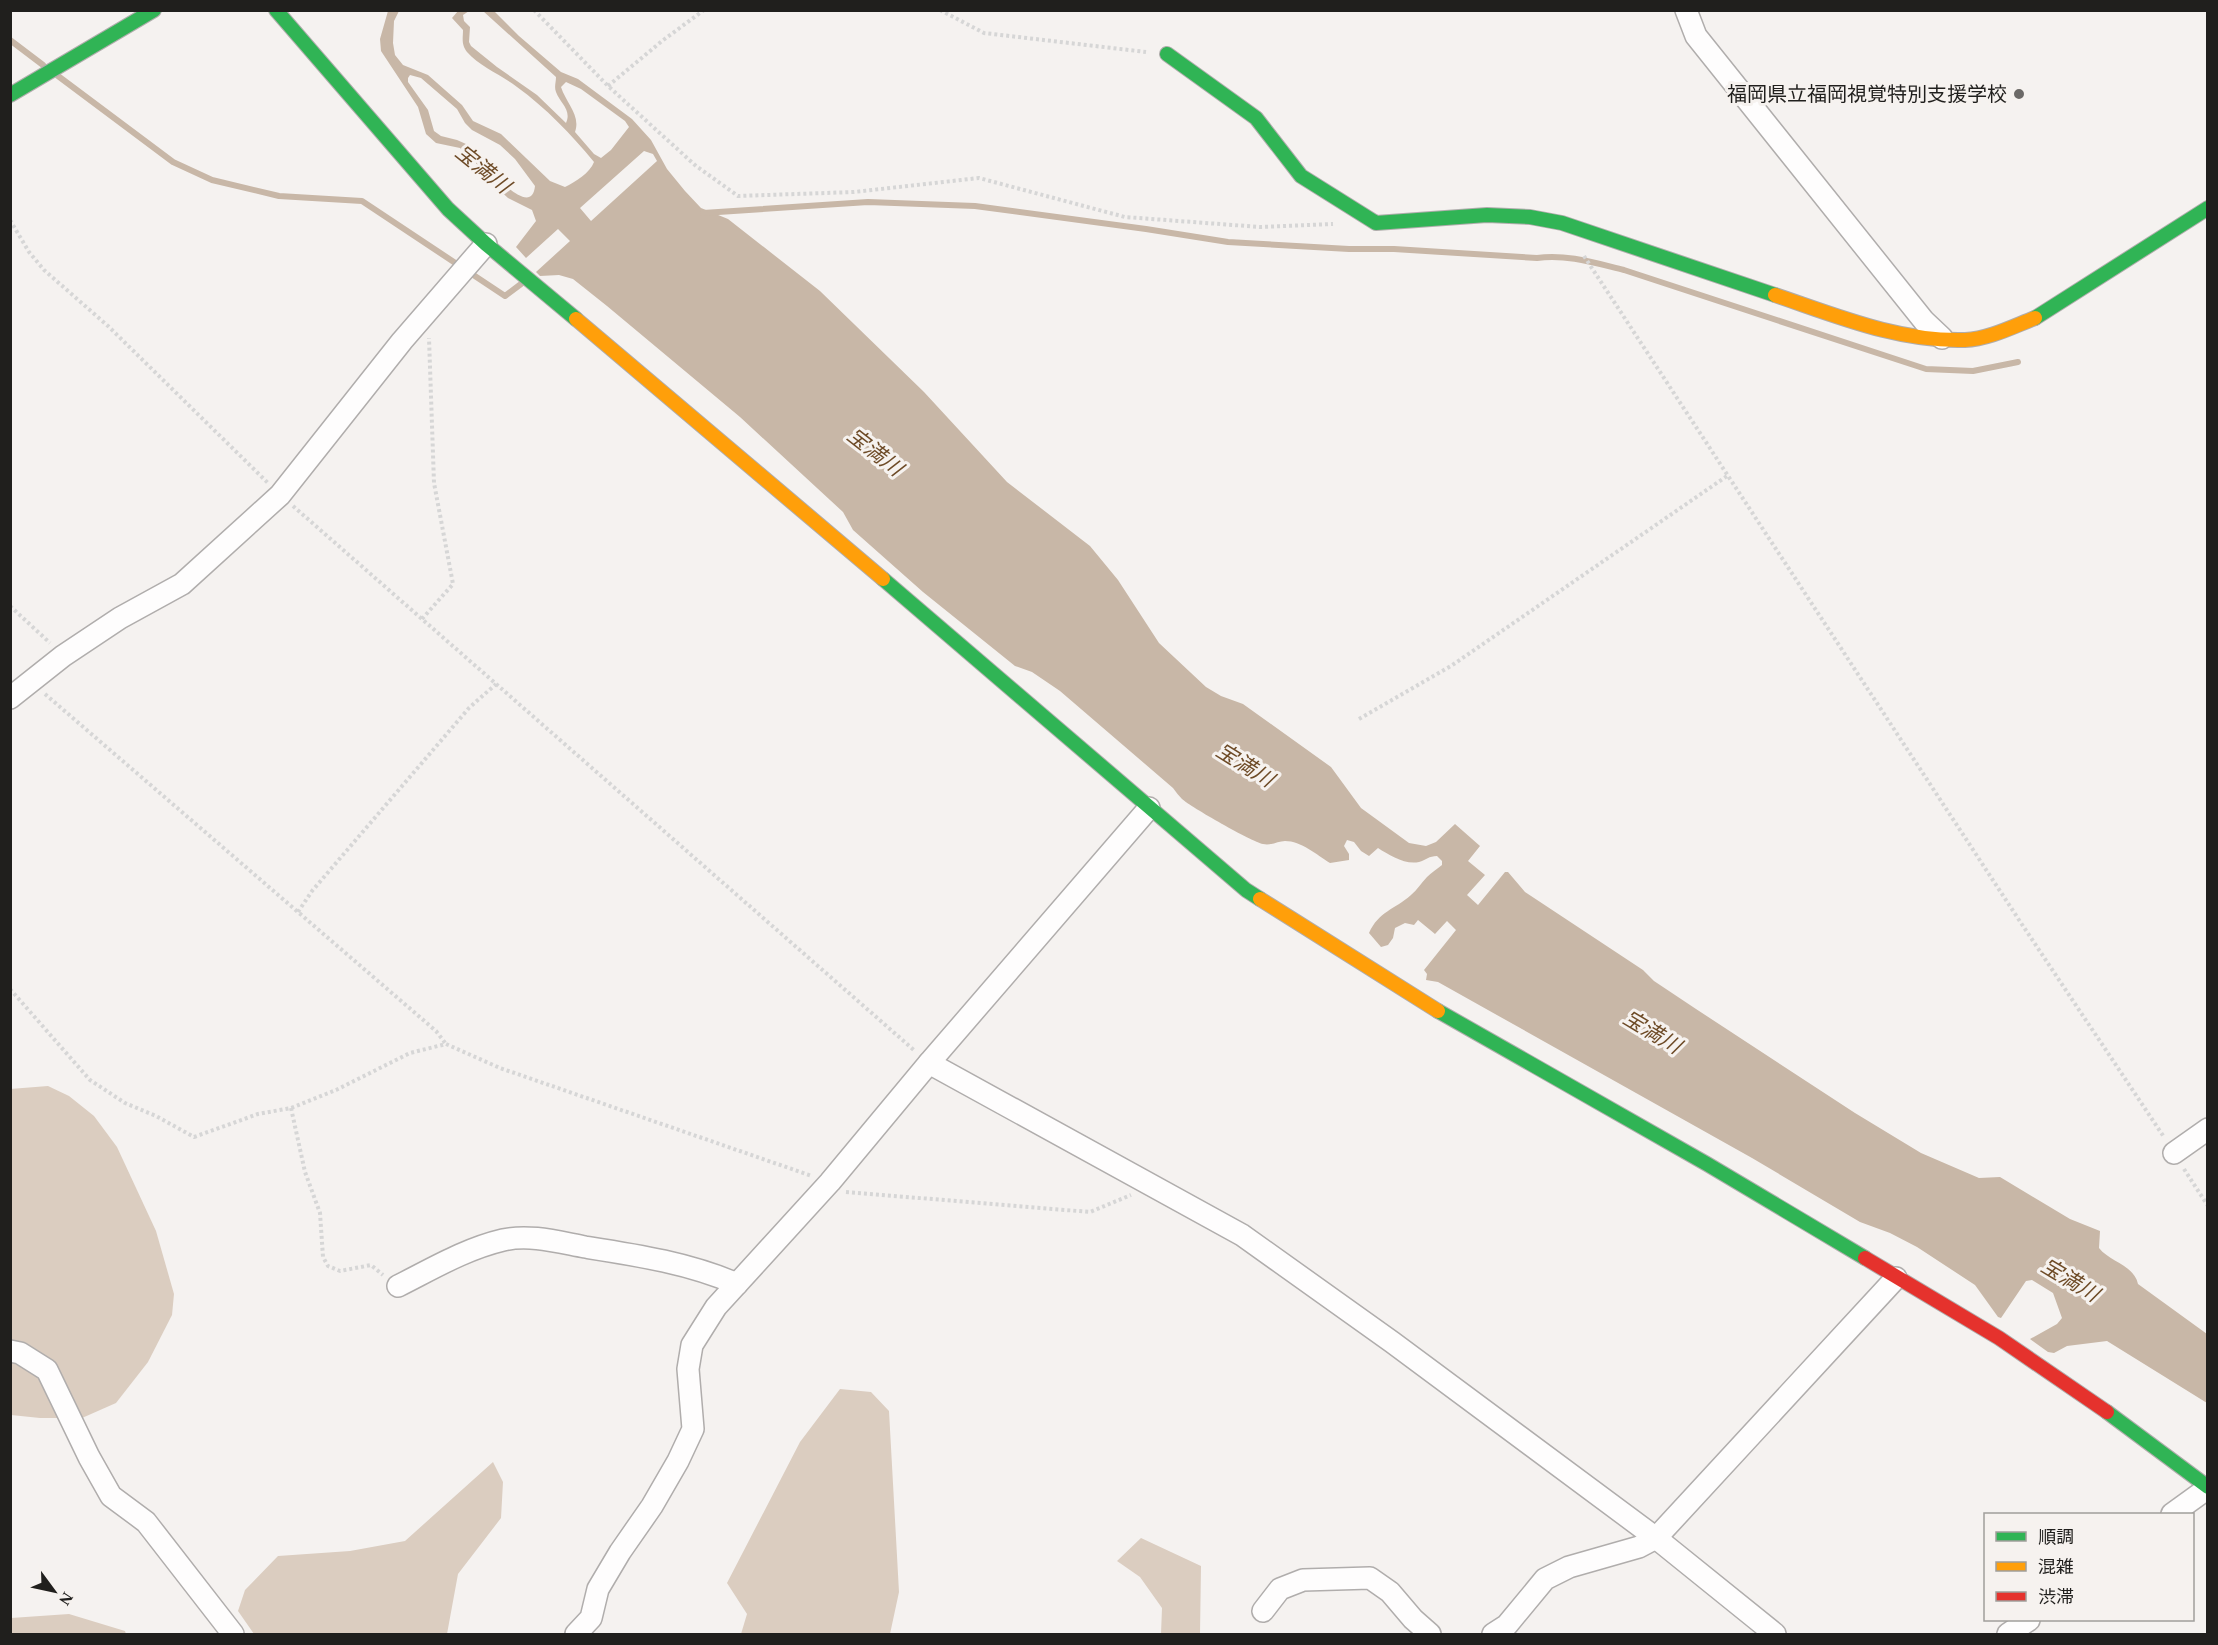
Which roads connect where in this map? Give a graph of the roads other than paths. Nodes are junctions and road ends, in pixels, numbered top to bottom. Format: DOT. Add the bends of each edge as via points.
graph roads {
  1 [pos="154,10"];
  2 [pos="276,10"];
  3 [pos="1686,10"];
  4 [pos="1167,54"];
  5 [pos="10,95"];
  6 [pos="2208,208"];
  7 [pos="486,244"];
  8 [pos="1942,338"];
  9 [pos="10,698"];
  10 [pos="1149,808"];
  11 [pos="929,1063"];
  12 [pos="2208,1129"];
  13 [pos="2174,1153"];
  14 [pos="1896,1278"];
  15 [pos="736,1284"];
  16 [pos="398,1286"];
  17 [pos="10,1351"];
  18 [pos="2208,1488"];
  19 [pos="2175,1513"];
  20 [pos="1656,1538"];
  21 [pos="1263,1611"];
  22 [pos="2028,1621"];
  23 [pos="233,1635"];
  24 [pos="576,1635"];
  25 [pos="1430,1635"];
  26 [pos="1493,1635"];
  27 [pos="1775,1635"];
  28 [pos="2008,1635"];
  1 -- 5 [label="street"];
  2 -- 7 [label="street" via="448,209"];
  3 -- 8 [label="street" via="1696,36 1924,321"];
  4 -- 8 [label="street" via="1256,118 1301,176 1376,223 1487,215 1562,223 1864,325 1904,336"];
  6 -- 8 [label="street" via="2038,317 1967,340"];
  7 -- 9 [label="street" via="280,495 182,584 120,618"];
  7 -- 10 [label="street" via="699,421"];
  10 -- 11 [label="street"];
  10 -- 14 [label="street" via="1246,890 1415,998 1707,1164"];
  11 -- 15 [label="street" via="830,1182"];
  11 -- 20 [label="street" via="1242,1235"];
  12 -- 13 [label="street"];
  14 -- 18 [label="street" via="1999,1338 2091,1400"];
  14 -- 20 [label="street"];
  15 -- 16 [label="street" via="650,1258 533,1238 505,1240 467,1251"];
  15 -- 24 [label="street" via="692,1345 688,1369 693,1429 652,1506 598,1589 591,1618"];
  17 -- 23 [label="street" via="47,1370 111,1496 146,1522"];
  18 -- 19 [label="street"];
  20 -- 26 [label="street" via="1545,1579 1508,1625"];
  20 -- 27 [label="street"];
  21 -- 25 [label="street" via="1280,1589 1303,1580 1370,1578 1390,1592"];
  22 -- 28 [label="street"];
}
